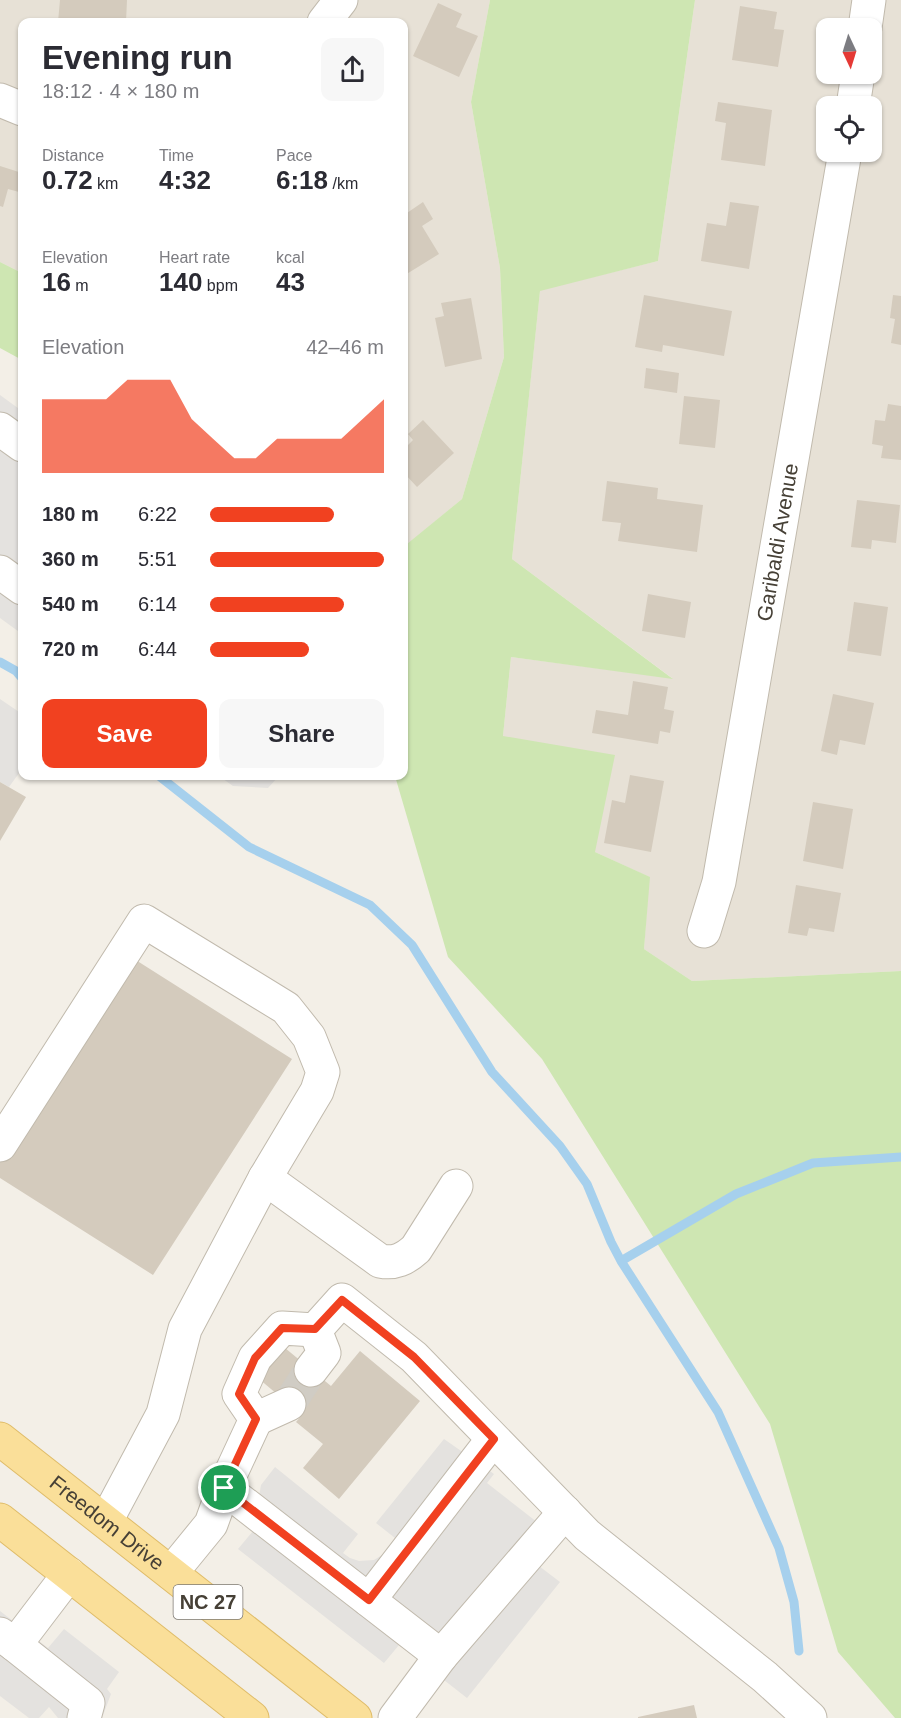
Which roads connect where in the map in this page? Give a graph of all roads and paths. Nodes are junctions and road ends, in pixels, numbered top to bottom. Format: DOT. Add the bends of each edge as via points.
graph roads {
  1 [pos="341,0"];
  2 [pos="869,0"];
  3 [pos="327,18"];
  4 [pos="866,18"];
  5 [pos="0,100"];
  6 [pos="18,107"];
  7 [pos="844,162"];
  8 [pos="0,429"];
  9 [pos="18,442"];
  10 [pos="0,572"];
  11 [pos="18,585"];
  12 [pos="704,931"];
  13 [pos="0,1145"];
  14 [pos="265,1178"];
  15 [pos="456,1186"];
  16 [pos="315,1329"];
  17 [pos="312,1370"];
  18 [pos="289,1404"];
  19 [pos="256,1419"];
  20 [pos="0,1439"];
  21 [pos="494,1439"];
  22 [pos="224,1488"];
  23 [pos="565,1512"];
  24 [pos="0,1520"];
  25 [pos="106,1521"];
  26 [pos="171,1573"];
  27 [pos="69,1575"];
  28 [pos="369,1600"];
  29 [pos="7,1640"];
  30 [pos="441,1656"];
  31 [pos="84,1718"];
  32 [pos="252,1718"];
  33 [pos="355,1718"];
  34 [pos="395,1718"];
  35 [pos="810,1718"];
  1 -- 3 [label="street"];
  2 -- 4 [label="street"];
  5 -- 6 [label="street"];
  7 -- 12 [label="street, Garibaldi Avenue" via="719,882"];
  8 -- 9 [label="street"];
  10 -- 11 [label="street"];
  13 -- 14 [label="street" via="144,921 286,1008 309,1037 323,1072 317,1091"];
  14 -- 15 [label="street" via="380,1261 392,1264 416,1249"];
  14 -- 25 [label="street" via="185,1329 163,1414"];
  16 -- 17 [label="street" via="324,1353"];
  16 -- 19 [label="street" via="282,1328 255,1358 239,1394"];
  16 -- 21 [label="street" via="342,1300 414,1357"];
  18 -- 19 [label="street"];
  19 -- 22 [label="street"];
  20 -- 25 [label="main road, Freedom Drive / NC 27"];
  21 -- 23 [label="street"];
  21 -- 28 [label="street"];
  22 -- 26 [label="street" via="211,1524"];
  22 -- 28 [label="street"];
  23 -- 30 [label="street"];
  23 -- 35 [label="street" via="587,1535 765,1677"];
  24 -- 27 [label="main road, NC 27"];
  25 -- 26 [label="main road, Freedom Drive / NC 27"];
  26 -- 33 [label="main road, Freedom Drive / NC 27"];
  27 -- 29 [label="street"];
  27 -- 32 [label="main road, NC 27"];
  28 -- 30 [label="street"];
  29 -- 31 [label="street" via="88,1703"];
  30 -- 34 [label="street"];
}
